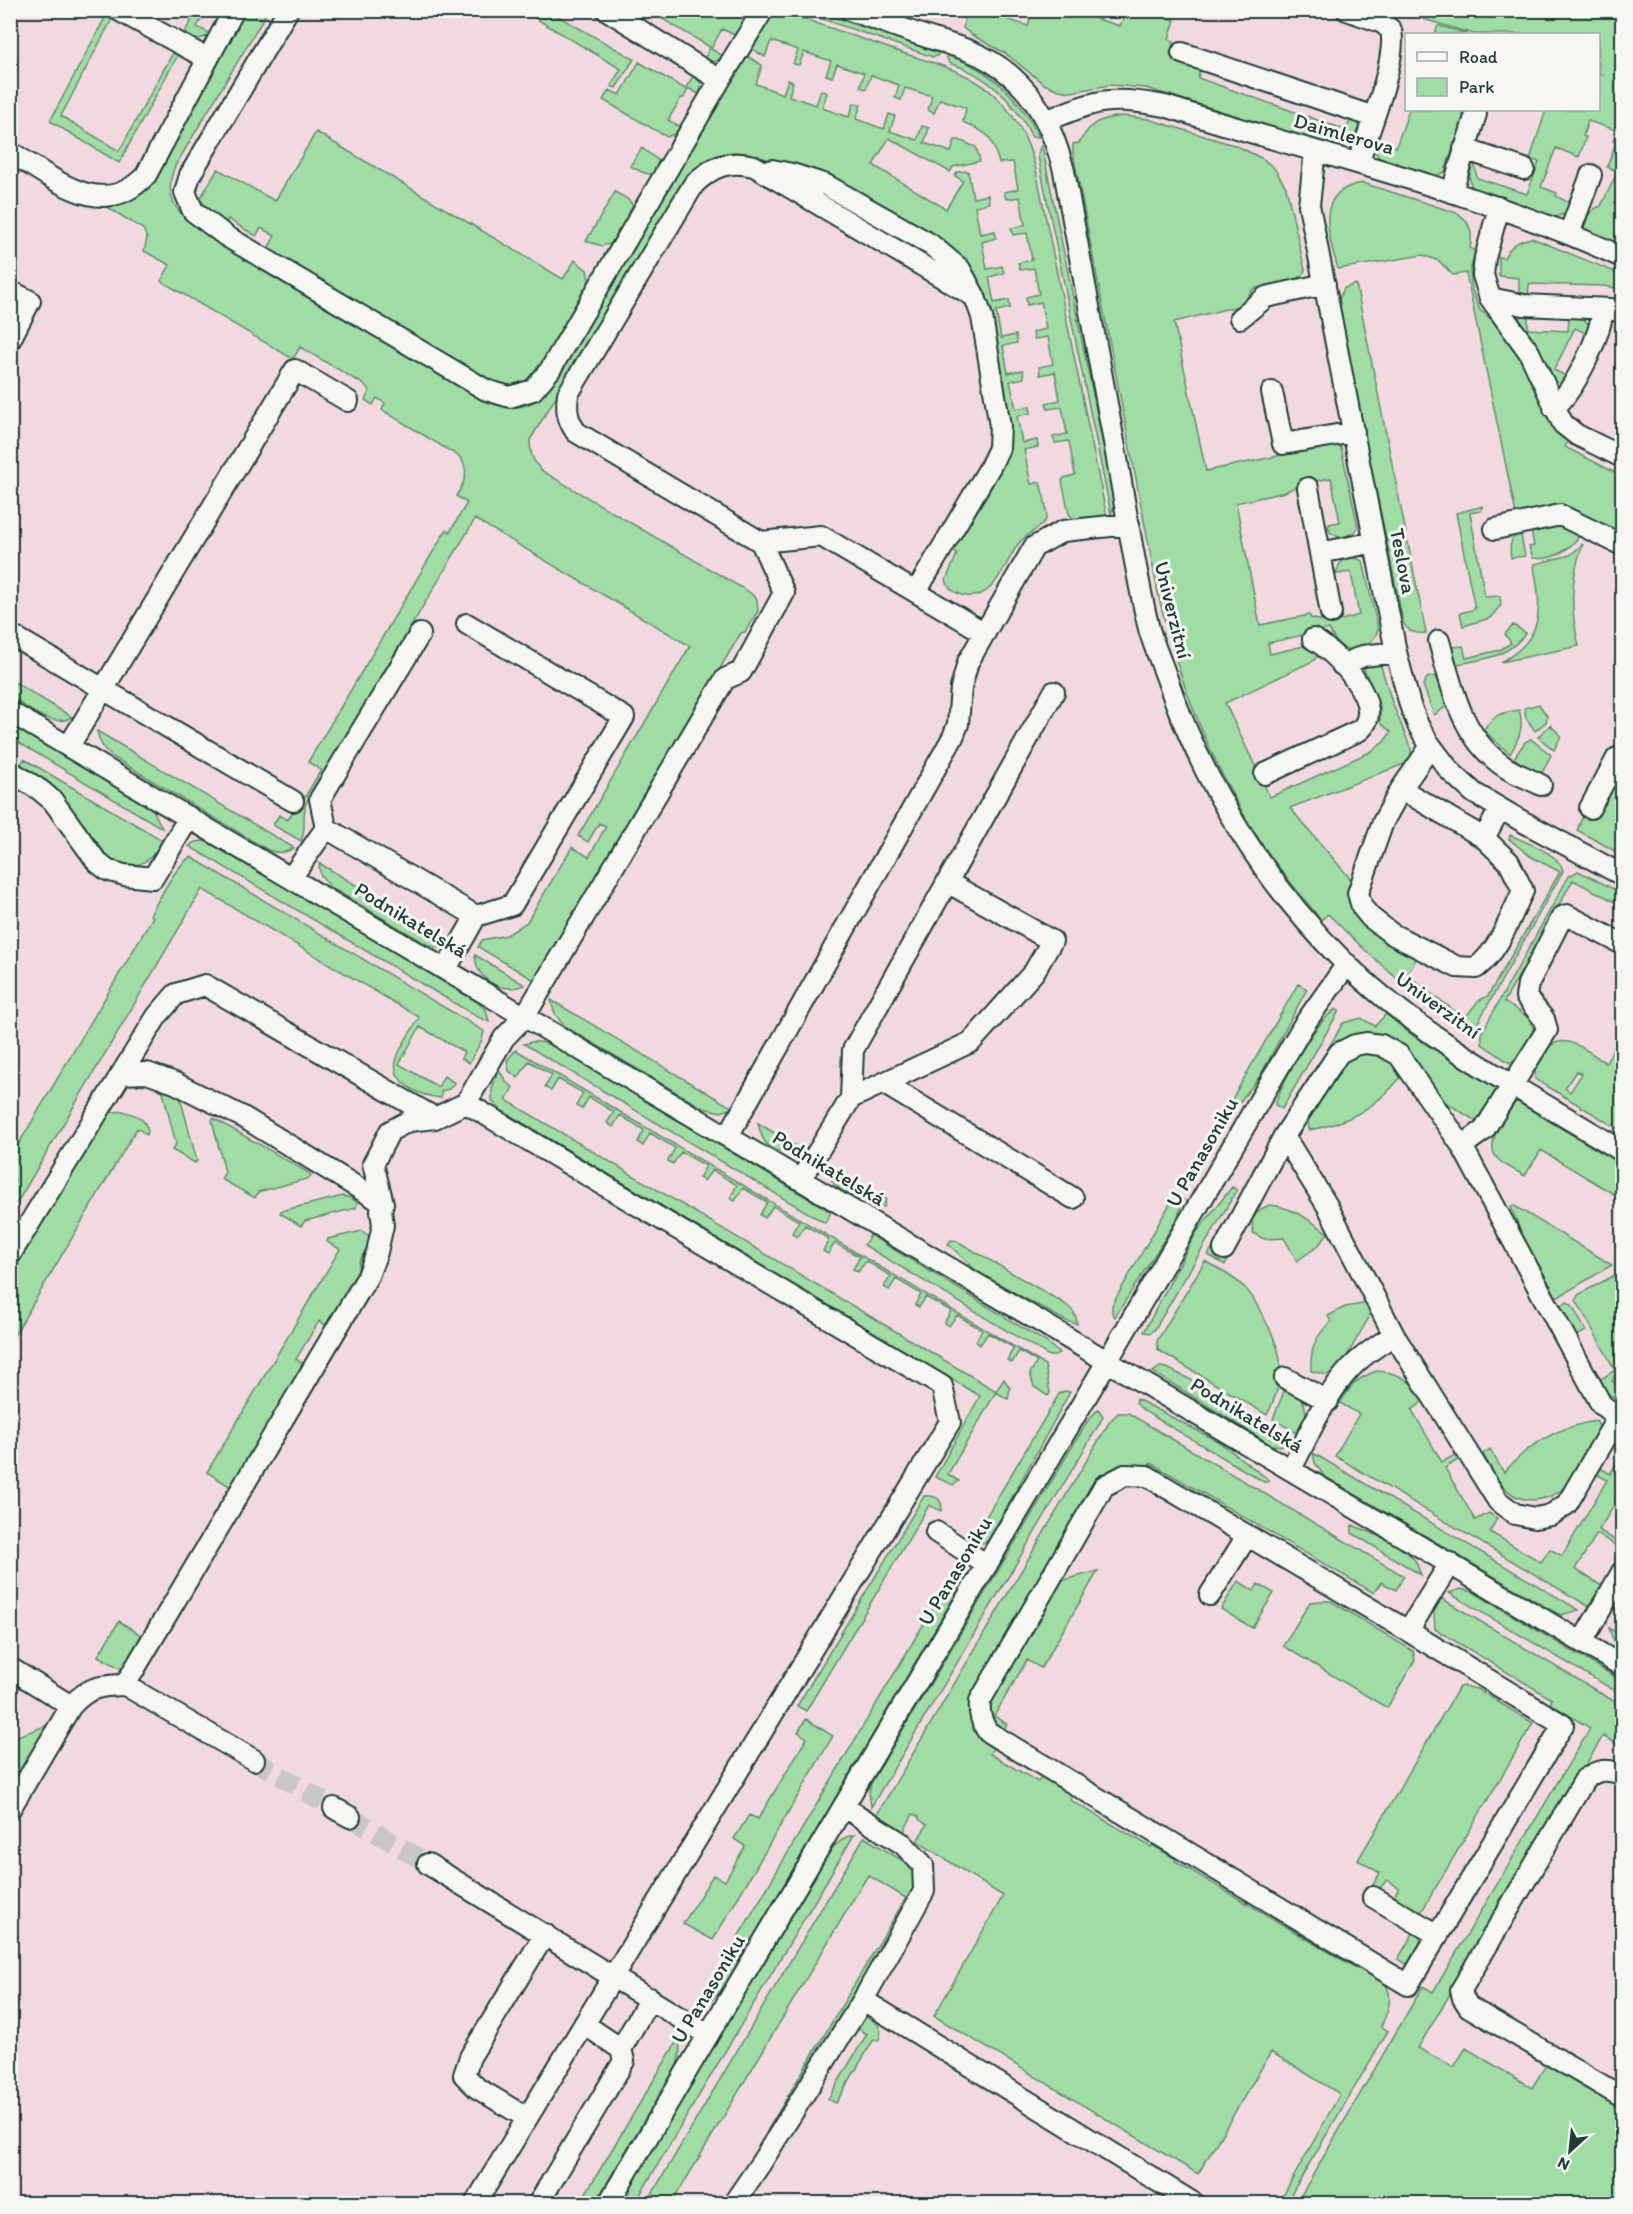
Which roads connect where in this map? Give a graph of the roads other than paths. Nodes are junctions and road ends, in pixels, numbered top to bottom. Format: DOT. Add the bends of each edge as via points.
graph roads {
  1 [pos="118,10"];
  2 [pos="234,10"];
  3 [pos="288,10"];
  4 [pos="607,10"];
  5 [pos="763,10"];
  6 [pos="850,10"];
  7 [pos="1347,10"];
  8 [pos="1182,53"];
  9 [pos="207,59"];
  10 [pos="720,80"];
  11 [pos="1476,114"];
  12 [pos="1374,117"];
  13 [pos="1047,121"];
  14 [pos="1464,149"];
  15 [pos="1315,151"];
  16 [pos="10,152"];
  17 [pos="1358,163"];
  18 [pos="1524,169"];
  19 [pos="1591,175"];
  20 [pos="1452,190"];
  21 [pos="1499,207"];
  22 [pos="1569,234"];
  23 [pos="1623,257"];
  24 [pos="1325,284"];
  25 [pos="10,291"];
  26 [pos="1490,298"];
  27 [pos="1613,310"];
  28 [pos="1240,318"];
  29 [pos="10,340"];
  30 [pos="1272,392"];
  31 [pos="348,401"];
  32 [pos="1554,408"];
  33 [pos="1354,432"];
  34 [pos="1623,457"];
  35 [pos="1308,488"];
  36 [pos="1129,524"];
  37 [pos="1495,529"];
  38 [pos="761,542"];
  39 [pos="1375,542"];
  40 [pos="1623,545"];
  41 [pos="1320,553"];
  42 [pos="916,592"];
  43 [pos="1331,613"];
  44 [pos="468,624"];
  45 [pos="985,633"];
  46 [pos="10,634"];
  47 [pos="420,634"];
  48 [pos="1313,639"];
  49 [pos="1439,641"];
  50 [pos="1396,652"];
  51 [pos="1341,665"];
  52 [pos="104,689"];
  53 [pos="1054,692"];
  54 [pos="10,712"];
  55 [pos="69,746"];
  56 [pos="1431,746"];
  57 [pos="1623,761"];
  58 [pos="10,771"];
  59 [pos="1265,774"];
  60 [pos="1541,785"];
  61 [pos="1401,789"];
  62 [pos="293,801"];
  63 [pos="1590,808"];
  64 [pos="1500,809"];
  65 [pos="189,817"];
  66 [pos="326,828"];
  67 [pos="1484,838"];
  68 [pos="1623,875"];
  69 [pos="291,878"];
  70 [pos="947,882"];
  71 [pos="476,916"];
  72 [pos="1623,944"];
  73 [pos="1347,964"];
  74 [pos="446,969"];
  75 [pos="525,1016"];
  76 [pos="121,1074"];
  77 [pos="882,1083"];
  78 [pos="1514,1085"];
  79 [pos="850,1098"];
  80 [pos="466,1103"];
  81 [pos="435,1118"];
  82 [pos="728,1136"];
  83 [pos="1284,1136"];
  84 [pos="1462,1146"];
  85 [pos="1623,1151"];
  86 [pos="801,1179"];
  87 [pos="1073,1198"];
  88 [pos="383,1203"];
  89 [pos="1224,1249"];
  90 [pos="10,1255"];
  91 [pos="1394,1335"];
  92 [pos="1108,1360"];
  93 [pos="1285,1378"];
  94 [pos="1328,1401"];
  95 [pos="1620,1414"];
  96 [pos="1292,1469"];
  97 [pos="936,1532"];
  98 [pos="1247,1536"];
  99 [pos="1450,1563"];
  100 [pos="987,1565"];
  101 [pos="1623,1572"];
  102 [pos="1210,1595"];
  103 [pos="1408,1631"];
  104 [pos="1582,1642"];
  105 [pos="1623,1665"];
  106 [pos="10,1668"];
  107 [pos="125,1685"];
  108 [pos="72,1706"];
  109 [pos="254,1760"];
  110 [pos="1623,1774"];
  111 [pos="843,1807"];
  112 [pos="10,1809"];
  113 [pos="428,1864"];
  114 [pos="1373,1897"];
  115 [pos="545,1934"];
  116 [pos="1438,1935"];
  117 [pos="614,1976"];
  118 [pos="650,1998"];
  119 [pos="863,2000"];
  120 [pos="584,2024"];
  121 [pos="708,2035"];
  122 [pos="621,2049"];
  123 [pos="1623,2097"];
  124 [pos="527,2118"];
  125 [pos="475,2204"];
  126 [pos="538,2204"];
  127 [pos="608,2204"];
  128 [pos="733,2204"];
  129 [pos="1195,2204"];
  1 -- 9 [label="street"];
  2 -- 9 [label="street"];
  3 -- 10 [label="street" via="190,175 184,192 193,210 226,236 486,390 510,397 533,390 550,370"];
  4 -- 10 [label="street"];
  5 -- 10 [label="street"];
  6 -- 13 [label="street, Univerzitní" via="980,55 1015,80"];
  7 -- 12 [label="street" via="1381,22 1393,37"];
  8 -- 12 [label="street"];
  9 -- 16 [label="street" via="146,175 125,193 88,195"];
  11 -- 14 [label="street"];
  12 -- 17 [label="street"];
  13 -- 15 [label="street, Daimlerova" via="1106,100 1131,99"];
  13 -- 36 [label="street, Univerzitní" via="1064,171"];
  14 -- 18 [label="street"];
  14 -- 20 [label="street"];
  15 -- 17 [label="street, Daimlerova"];
  15 -- 24 [label="street, Teslova" via="1310,205"];
  17 -- 20 [label="street, Daimlerova"];
  19 -- 22 [label="street"];
  20 -- 21 [label="street, Daimlerova"];
  21 -- 22 [label="street, Daimlerova"];
  21 -- 26 [label="street" via="1483,275"];
  22 -- 23 [label="street, Daimlerova"];
  24 -- 28 [label="street" via="1266,297"];
  24 -- 33 [label="street, Teslova"];
  25 -- 29 [label="street" via="30,301"];
  26 -- 27 [label="street" via="1524,305"];
  26 -- 32 [label="street" via="1529,352"];
  27 -- 32 [label="street" via="1566,398"];
  30 -- 33 [label="street" via="1283,444"];
  31 -- 52 [label="street" via="295,370"];
  32 -- 34 [label="street" via="1563,424 1577,435"];
  33 -- 39 [label="street, Teslova"];
  35 -- 41 [label="street"];
  36 -- 45 [label="street" via="1062,531 1034,547"];
  36 -- 73 [label="street, Univerzitní" via="1149,627 1182,724 1230,817 1273,880"];
  37 -- 40 [label="street" via="1560,515"];
  38 -- 42 [label="street" via="820,536"];
  38 -- 42 [label="street" via="576,432 566,409 568,394 694,184 705,173 739,163 754,166 975,297 982,317 998,415 999,448"];
  38 -- 75 [label="street" via="784,593 741,672 725,679"];
  39 -- 41 [label="street"];
  39 -- 50 [label="street, Teslova"];
  41 -- 43 [label="street"];
  42 -- 45 [label="street"];
  44 -- 71 [label="street" via="624,717 512,905"];
  45 -- 82 [label="street" via="964,674 953,737"];
  46 -- 52 [label="street"];
  47 -- 66 [label="street" via="320,799"];
  48 -- 51 [label="street"];
  49 -- 60 [label="street" via="1455,700 1482,748 1506,768"];
  50 -- 51 [label="street" via="1363,656"];
  50 -- 56 [label="street, Teslova" via="1410,705"];
  51 -- 59 [label="street" via="1368,701 1366,724"];
  52 -- 55 [label="street"];
  52 -- 62 [label="street"];
  53 -- 70 [label="street"];
  54 -- 55 [label="street, Podnikatelská"];
  55 -- 65 [label="street, Podnikatelská"];
  56 -- 61 [label="street"];
  56 -- 64 [label="street, Teslova" via="1474,793"];
  57 -- 63 [label="street" via="1617,758"];
  58 -- 65 [label="street" via="53,801 98,862 116,874 153,878"];
  61 -- 67 [label="street"];
  61 -- 67 [label="street" via="1383,822 1358,893 1362,907 1392,934 1457,967 1476,968 1485,961 1523,891 1509,862"];
  64 -- 67 [label="street"];
  64 -- 68 [label="street, Teslova"];
  65 -- 69 [label="street, Podnikatelská"];
  66 -- 69 [label="street"];
  66 -- 71 [label="street"];
  69 -- 74 [label="street, Podnikatelská"];
  70 -- 77 [label="street" via="1052,941 1034,972 971,1042"];
  70 -- 79 [label="street" via="853,1050"];
  71 -- 74 [label="street"];
  72 -- 78 [label="street" via="1567,915 1562,917 1528,984 1526,997 1544,1019 1547,1030"];
  73 -- 78 [label="street, Univerzitní" via="1425,1029"];
  73 -- 92 [label="street, U Panasoniku" via="1303,1026"];
  74 -- 75 [label="street, Podnikatelská"];
  75 -- 80 [label="street" via="504,1038"];
  75 -- 82 [label="street, Podnikatelská"];
  76 -- 81 [label="street" via="157,1016 176,994 205,986"];
  76 -- 88 [label="street" via="147,1073 175,1083 243,1117"];
  76 -- 90 [label="street"];
  77 -- 79 [label="street"];
  77 -- 87 [label="street"];
  78 -- 84 [label="street" via="1485,1130"];
  78 -- 85 [label="street, Univerzitní"];
  79 -- 86 [label="street"];
  80 -- 81 [label="street"];
  80 -- 117 [label="street" via="942,1386 950,1422 659,1911"];
  81 -- 88 [label="street" via="409,1121 390,1131 373,1164"];
  82 -- 86 [label="street, Podnikatelská"];
  83 -- 84 [label="street" via="1339,1053 1366,1043 1382,1045 1399,1055"];
  83 -- 89 [label="street"];
  83 -- 91 [label="street" via="1328,1207"];
  84 -- 95 [label="street" via="1601,1404"];
  86 -- 92 [label="street, Podnikatelská"];
  88 -- 107 [label="street" via="383,1225 368,1276"];
  91 -- 94 [label="street" via="1352,1367"];
  91 -- 95 [label="street" via="1498,1501 1515,1514 1535,1518 1551,1515 1567,1504"];
  92 -- 96 [label="street, Podnikatelská"];
  92 -- 100 [label="street, U Panasoniku"];
  93 -- 94 [label="street"];
  94 -- 96 [label="street"];
  96 -- 99 [label="street, Podnikatelská"];
  97 -- 100 [label="street"];
  98 -- 102 [label="street"];
  98 -- 103 [label="street"];
  98 -- 116 [label="street" via="1147,1476 1125,1475 1104,1486 980,1701 981,1722 988,1732 1408,1985"];
  99 -- 103 [label="street"];
  99 -- 104 [label="street, Podnikatelská"];
  100 -- 111 [label="street, U Panasoniku"];
  101 -- 104 [label="street"];
  103 -- 116 [label="street" via="1563,1725"];
  104 -- 105 [label="street, Podnikatelská"];
  106 -- 108 [label="street"];
  107 -- 108 [label="street" via="100,1686 83,1693"];
  107 -- 109 [label="street"];
  108 -- 112 [label="street"];
  110 -- 123 [label="street" via="1606,1769 1585,1779 1461,1990 1469,2007"];
  111 -- 119 [label="street" via="903,1844 923,1865 924,1891"];
  111 -- 121 [label="street, U Panasoniku"];
  113 -- 115 [label="street"];
  114 -- 116 [label="street"];
  115 -- 117 [label="street"];
  115 -- 124 [label="street" via="470,2057 464,2075 477,2088"];
  117 -- 118 [label="street"];
  117 -- 120 [label="street"];
  118 -- 121 [label="street"];
  118 -- 122 [label="street"];
  119 -- 128 [label="street"];
  119 -- 129 [label="street"];
  120 -- 122 [label="street"];
  120 -- 124 [label="street"];
  121 -- 127 [label="street, U Panasoniku"];
  122 -- 126 [label="street" via="624,2061"];
  124 -- 125 [label="street"];
}
